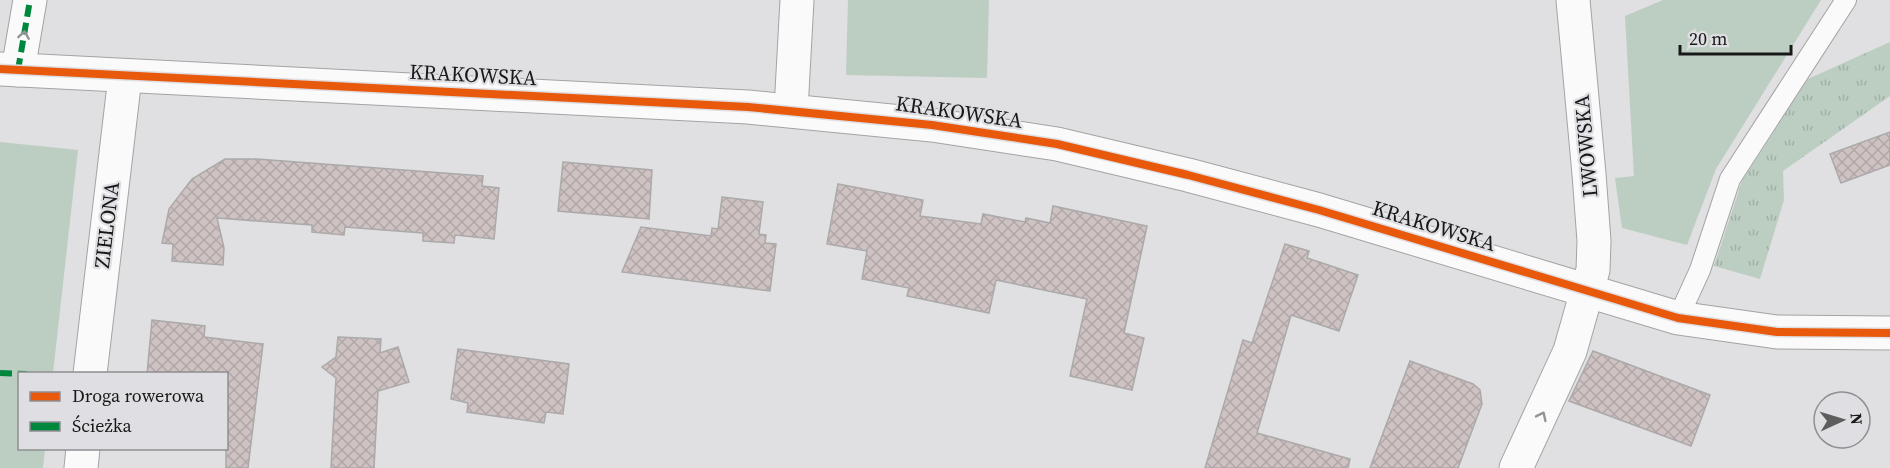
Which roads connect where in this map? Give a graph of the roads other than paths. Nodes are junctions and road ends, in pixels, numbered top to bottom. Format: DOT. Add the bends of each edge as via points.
graph roads {
  1 [pos="30,0"];
  2 [pos="797,0"];
  3 [pos="1573,0"];
  4 [pos="1846,0"];
  5 [pos="9,70"];
  6 [pos="124,77"];
  7 [pos="791,110"];
  8 [pos="1587,292"];
  9 [pos="1678,318"];
  10 [pos="1890,333"];
  11 [pos="90,372"];
  12 [pos="83,450"];
  13 [pos="81,468"];
  14 [pos="1516,468"];
  5 -- 1 [label="street, one-way"];
  2 -- 7 [label="street"];
  3 -- 8 [label="street, LWOWSKA" via="1594,241"];
  4 -- 9 [label="lane" via="1730,179 1700,270"];
  5 -- 6 [label="street, KRAKOWSKA"];
  6 -- 7 [label="street, KRAKOWSKA"];
  6 -- 11 [label="street, ZIELONA"];
  7 -- 8 [label="street, KRAKOWSKA" via="942,126 1102,154 1319,210"];
  8 -- 9 [label="street, KRAKOWSKA"];
  14 -- 8 [label="street, LWOWSKA, one-way" via="1570,351"];
  9 -- 10 [label="street, KRAKOWSKA" via="1777,332"];
  12 -- 13 [label="street"];
}
